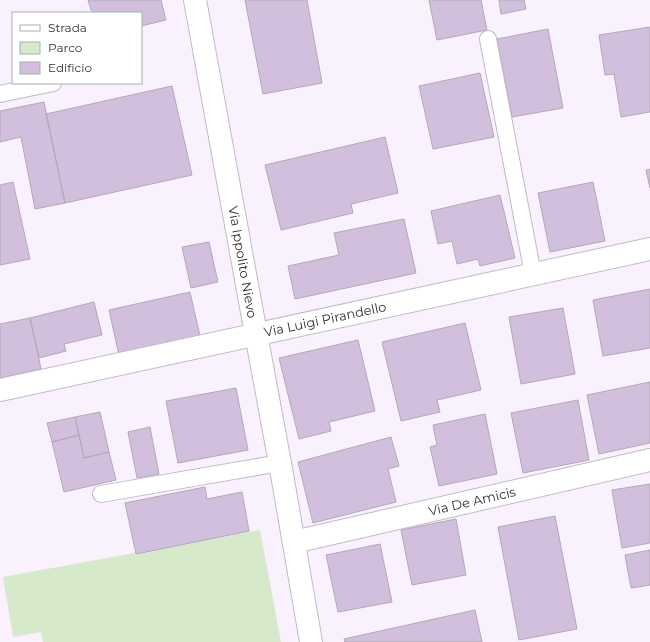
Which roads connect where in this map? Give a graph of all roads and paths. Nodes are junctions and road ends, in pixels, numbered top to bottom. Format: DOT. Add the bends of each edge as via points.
graph roads {
  1 [pos="195,0"];
  2 [pos="488,39"];
  3 [pos="48,84"];
  4 [pos="0,94"];
  5 [pos="650,248"];
  6 [pos="533,274"];
  7 [pos="256,334"];
  8 [pos="0,390"];
  9 [pos="650,460"];
  10 [pos="280,463"];
  11 [pos="101,494"];
  12 [pos="294,542"];
  13 [pos="311,642"];
  1 -- 7 [label="street, Via Ippolito Nievo"];
  2 -- 6 [label="lane"];
  3 -- 4 [label="lane"];
  5 -- 6 [label="street, Via Luigi Pirandello"];
  6 -- 7 [label="street, Via Luigi Pirandello"];
  7 -- 8 [label="street, Via Luigi Pirandello"];
  7 -- 10 [label="street, Via Ippolito Nievo"];
  9 -- 12 [label="street, Via De Amicis"];
  10 -- 11 [label="lane"];
  10 -- 12 [label="street, Via Ippolito Nievo"];
  12 -- 13 [label="street, Via Ippolito Nievo"];
}
